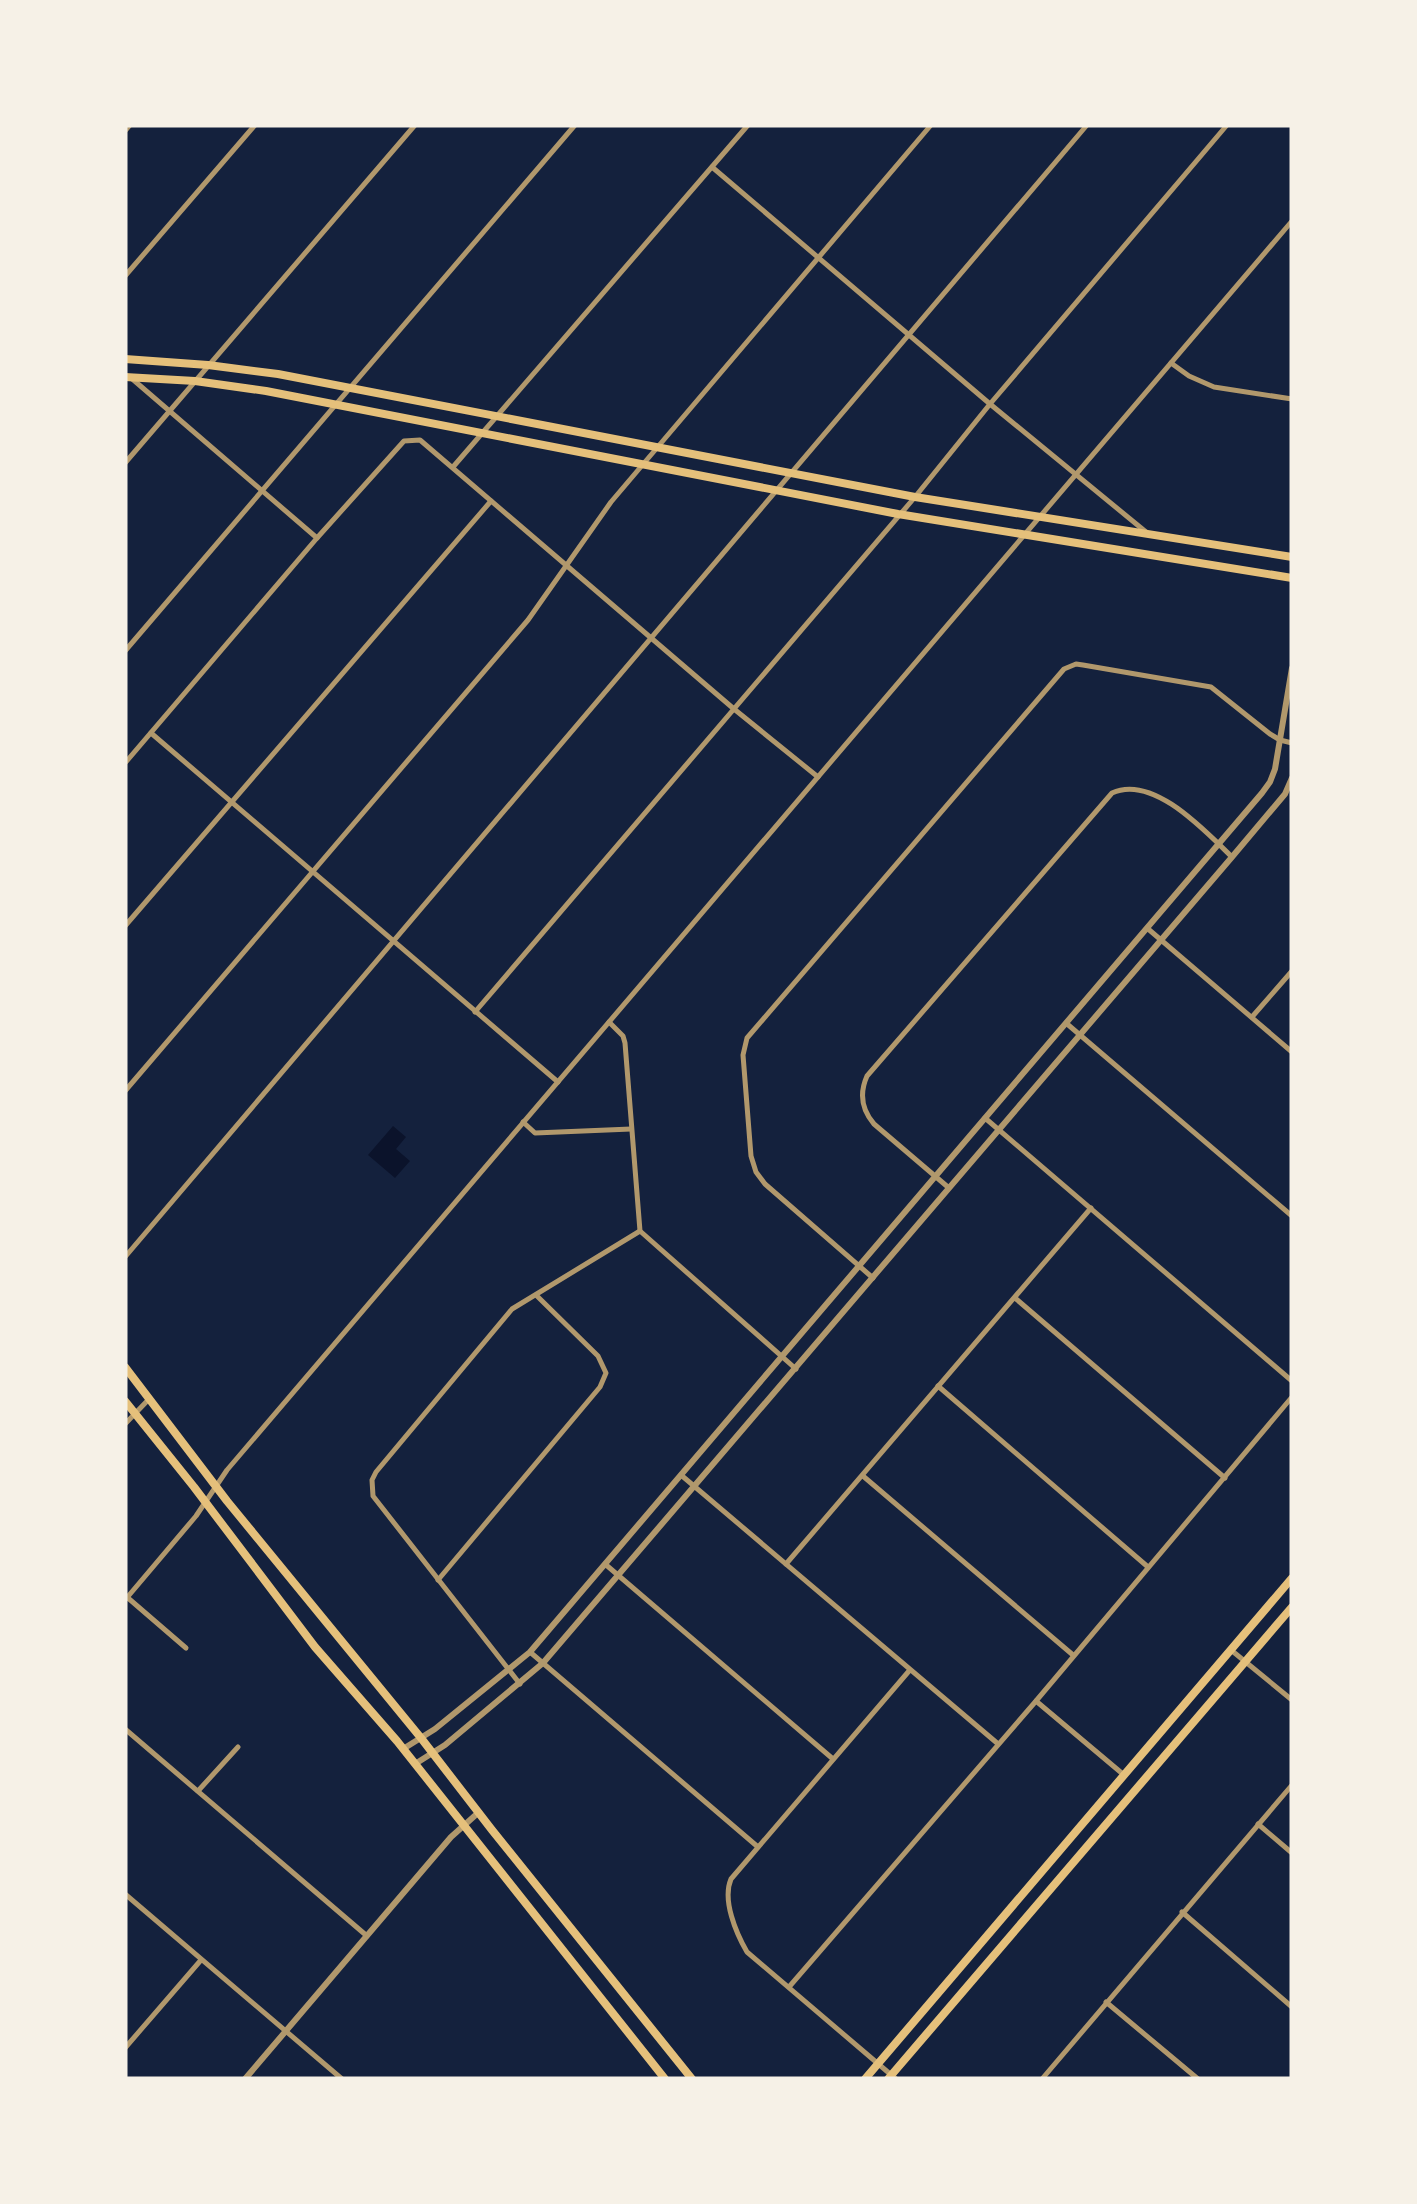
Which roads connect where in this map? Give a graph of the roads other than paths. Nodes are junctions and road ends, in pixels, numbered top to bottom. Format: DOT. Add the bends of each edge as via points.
graph roads {
  1 [pos="130,125"];
  2 [pos="255,125"];
  3 [pos="415,125"];
  4 [pos="575,125"];
  5 [pos="748,125"];
  6 [pos="931,125"];
  7 [pos="1087,125"];
  8 [pos="1227,125"];
  9 [pos="125,131"];
  10 [pos="712,167"];
  11 [pos="1292,221"];
  12 [pos="818,258"];
  13 [pos="125,276"];
  14 [pos="909,335"];
  15 [pos="125,358"];
  16 [pos="1171,362"];
  17 [pos="208,365"];
  18 [pos="127,377"];
  19 [pos="195,381"];
  20 [pos="351,388"];
  21 [pos="1292,399"];
  22 [pos="336,404"];
  23 [pos="990,404"];
  24 [pos="168,412"];
  25 [pos="499,416"];
  26 [pos="483,434"];
  27 [pos="658,446"];
  28 [pos="125,463"];
  29 [pos="642,464"];
  30 [pos="453,468"];
  31 [pos="793,473"];
  32 [pos="1076,475"];
  33 [pos="779,490"];
  34 [pos="262,491"];
  35 [pos="915,497"];
  36 [pos="491,501"];
  37 [pos="898,514"];
  38 [pos="1039,518"];
  39 [pos="1024,535"];
  40 [pos="1150,535"];
  41 [pos="317,538"];
  42 [pos="1292,557"];
  43 [pos="566,564"];
  44 [pos="1292,578"];
  45 [pos="653,638"];
  46 [pos="125,651"];
  47 [pos="1292,668"];
  48 [pos="1289,703"];
  49 [pos="734,708"];
  50 [pos="150,733"];
  51 [pos="1280,740"];
  52 [pos="1292,743"];
  53 [pos="125,763"];
  54 [pos="818,777"];
  55 [pos="1292,778"];
  56 [pos="232,802"];
  57 [pos="1218,844"];
  58 [pos="1232,857"];
  59 [pos="313,872"];
  60 [pos="125,926"];
  61 [pos="1148,928"];
  62 [pos="394,940"];
  63 [pos="1161,940"];
  64 [pos="1292,971"];
  65 [pos="475,1012"];
  66 [pos="1252,1018"];
  67 [pos="609,1022"];
  68 [pos="1066,1023"];
  69 [pos="1080,1035"];
  70 [pos="1292,1052"];
  71 [pos="558,1082"];
  72 [pos="125,1091"];
  73 [pos="985,1118"];
  74 [pos="524,1122"];
  75 [pos="631,1129"];
  76 [pos="999,1130"];
  77 [pos="936,1177"];
  78 [pos="949,1188"];
  79 [pos="1090,1208"];
  80 [pos="1292,1216"];
  81 [pos="640,1230"];
  82 [pos="125,1257"];
  83 [pos="860,1265"];
  84 [pos="874,1278"];
  85 [pos="536,1294"];
  86 [pos="1015,1298"];
  87 [pos="781,1358"];
  88 [pos="125,1367"];
  89 [pos="796,1368"];
  90 [pos="1292,1381"];
  91 [pos="938,1386"];
  92 [pos="1292,1397"];
  93 [pos="150,1398"];
  94 [pos="125,1401"];
  95 [pos="134,1413"];
  96 [pos="125,1424"];
  97 [pos="681,1474"];
  98 [pos="863,1476"];
  99 [pos="1225,1478"];
  100 [pos="216,1486"];
  101 [pos="695,1487"];
  102 [pos="205,1501"];
  103 [pos="604,1564"];
  104 [pos="786,1564"];
  105 [pos="1148,1567"];
  106 [pos="620,1575"];
  107 [pos="1292,1578"];
  108 [pos="438,1580"];
  109 [pos="126,1598"];
  110 [pos="1292,1607"];
  111 [pos="186,1648"];
  112 [pos="1231,1650"];
  113 [pos="530,1652"];
  114 [pos="1074,1655"];
  115 [pos="1246,1662"];
  116 [pos="543,1664"];
  117 [pos="510,1670"];
  118 [pos="909,1670"];
  119 [pos="520,1684"];
  120 [pos="1036,1700"];
  121 [pos="1292,1700"];
  122 [pos="125,1730"];
  123 [pos="421,1738"];
  124 [pos="997,1744"];
  125 [pos="238,1747"];
  126 [pos="403,1749"];
  127 [pos="433,1753"];
  128 [pos="833,1759"];
  129 [pos="414,1765"];
  130 [pos="1124,1775"];
  131 [pos="1292,1785"];
  132 [pos="198,1791"];
  133 [pos="479,1812"];
  134 [pos="1258,1824"];
  135 [pos="462,1826"];
  136 [pos="758,1846"];
  137 [pos="1292,1854"];
  138 [pos="125,1894"];
  139 [pos="1182,1912"];
  140 [pos="367,1936"];
  141 [pos="202,1960"];
  142 [pos="789,1987"];
  143 [pos="1106,2002"];
  144 [pos="1292,2006"];
  145 [pos="286,2030"];
  146 [pos="125,2048"];
  147 [pos="878,2064"];
  148 [pos="892,2078"];
  149 [pos="244,2079"];
  150 [pos="342,2079"];
  151 [pos="664,2079"];
  152 [pos="692,2079"];
  153 [pos="865,2079"];
  154 [pos="1042,2079"];
  155 [pos="1198,2079"];
  1 -- 9 [label="street"];
  2 -- 13 [label="street"];
  3 -- 17 [label="street"];
  4 -- 20 [label="street"];
  5 -- 10 [label="street"];
  6 -- 12 [label="street"];
  7 -- 14 [label="street"];
  8 -- 23 [label="street"];
  10 -- 12 [label="street"];
  10 -- 25 [label="street"];
  11 -- 16 [label="street"];
  12 -- 14 [label="street"];
  12 -- 27 [label="street"];
  14 -- 23 [label="street"];
  14 -- 31 [label="street"];
  15 -- 17 [label="main road"];
  16 -- 21 [label="street" via="1214,387"];
  16 -- 32 [label="street"];
  17 -- 19 [label="street"];
  17 -- 20 [label="main road"];
  18 -- 19 [label="main road"];
  18 -- 24 [label="street"];
  19 -- 22 [label="main road"];
  19 -- 24 [label="street"];
  20 -- 22 [label="street"];
  20 -- 25 [label="main road"];
  22 -- 26 [label="main road"];
  22 -- 34 [label="street"];
  23 -- 32 [label="street"];
  23 -- 35 [label="street"];
  24 -- 28 [label="street"];
  24 -- 34 [label="street"];
  25 -- 26 [label="street"];
  25 -- 27 [label="main road"];
  26 -- 29 [label="main road"];
  26 -- 30 [label="street"];
  27 -- 29 [label="street"];
  27 -- 31 [label="main road"];
  29 -- 33 [label="main road"];
  29 -- 43 [label="street"];
  30 -- 36 [label="street"];
  30 -- 41 [label="street" via="420,440 404,441"];
  31 -- 33 [label="street"];
  31 -- 35 [label="main road"];
  32 -- 38 [label="street"];
  32 -- 40 [label="street"];
  33 -- 37 [label="main road"];
  33 -- 45 [label="street"];
  34 -- 41 [label="street"];
  34 -- 46 [label="street"];
  35 -- 37 [label="street"];
  35 -- 38 [label="main road"];
  36 -- 43 [label="street"];
  36 -- 56 [label="street"];
  37 -- 39 [label="main road"];
  37 -- 49 [label="street"];
  38 -- 39 [label="street"];
  38 -- 40 [label="main road"];
  39 -- 44 [label="main road"];
  39 -- 54 [label="street"];
  40 -- 42 [label="main road"];
  41 -- 50 [label="street"];
  43 -- 45 [label="street"];
  43 -- 59 [label="street" via="528,620"];
  45 -- 49 [label="street"];
  45 -- 62 [label="street"];
  47 -- 48 [label="street"];
  48 -- 51 [label="street"];
  49 -- 54 [label="street"];
  49 -- 65 [label="street"];
  50 -- 53 [label="street"];
  50 -- 56 [label="street"];
  51 -- 52 [label="street"];
  51 -- 57 [label="street" via="1270,782"];
  51 -- 83 [label="street" via="1211,687 1076,664 1064,669 746,1038 756,1172"];
  54 -- 67 [label="street"];
  55 -- 58 [label="street"];
  56 -- 59 [label="street"];
  56 -- 60 [label="street"];
  57 -- 58 [label="street"];
  57 -- 61 [label="street"];
  57 -- 77 [label="street" via="1159,797 1132,789 1112,793 880,1062 864,1084 866,1115"];
  58 -- 63 [label="street"];
  59 -- 62 [label="street"];
  59 -- 72 [label="street"];
  61 -- 63 [label="street"];
  61 -- 68 [label="street"];
  62 -- 65 [label="street"];
  62 -- 82 [label="street"];
  63 -- 66 [label="street"];
  63 -- 69 [label="street"];
  64 -- 66 [label="street"];
  65 -- 71 [label="street"];
  66 -- 70 [label="street"];
  67 -- 71 [label="street"];
  67 -- 75 [label="street" via="625,1043"];
  68 -- 69 [label="street"];
  68 -- 73 [label="street"];
  69 -- 76 [label="street"];
  69 -- 80 [label="street"];
  71 -- 74 [label="street"];
  73 -- 76 [label="street"];
  73 -- 77 [label="street"];
  74 -- 75 [label="street" via="536,1133"];
  74 -- 100 [label="street"];
  75 -- 81 [label="street"];
  76 -- 78 [label="street"];
  76 -- 79 [label="street"];
  77 -- 78 [label="street"];
  77 -- 83 [label="street"];
  78 -- 84 [label="street"];
  79 -- 86 [label="street"];
  79 -- 90 [label="street"];
  81 -- 85 [label="street"];
  81 -- 87 [label="street"];
  83 -- 84 [label="street"];
  83 -- 87 [label="street"];
  84 -- 89 [label="street"];
  85 -- 108 [label="street" via="512,1309 372,1480 373,1496"];
  85 -- 108 [label="street" via="606,1372"];
  86 -- 91 [label="street"];
  86 -- 99 [label="street"];
  87 -- 89 [label="street"];
  87 -- 97 [label="street"];
  88 -- 93 [label="main road"];
  89 -- 101 [label="street"];
  91 -- 98 [label="street"];
  91 -- 105 [label="street"];
  92 -- 99 [label="street"];
  93 -- 95 [label="street"];
  93 -- 100 [label="main road"];
  94 -- 95 [label="main road"];
  95 -- 96 [label="street"];
  95 -- 102 [label="main road"];
  97 -- 101 [label="street"];
  97 -- 103 [label="street"];
  98 -- 104 [label="street"];
  98 -- 114 [label="street"];
  99 -- 105 [label="street"];
  100 -- 102 [label="street"];
  100 -- 123 [label="main road"];
  101 -- 104 [label="street"];
  101 -- 106 [label="street"];
  102 -- 109 [label="street"];
  102 -- 126 [label="main road"];
  103 -- 106 [label="street"];
  103 -- 113 [label="street"];
  104 -- 118 [label="street"];
  105 -- 114 [label="street"];
  106 -- 116 [label="street"];
  106 -- 128 [label="street"];
  107 -- 112 [label="main road"];
  108 -- 117 [label="street"];
  109 -- 111 [label="street"];
  110 -- 115 [label="main road"];
  112 -- 115 [label="street"];
  112 -- 130 [label="main road"];
  113 -- 116 [label="street"];
  113 -- 117 [label="street"];
  114 -- 120 [label="street"];
  115 -- 121 [label="street"];
  115 -- 148 [label="main road"];
  116 -- 119 [label="street"];
  116 -- 136 [label="street"];
  117 -- 119 [label="street"];
  117 -- 123 [label="street"];
  118 -- 124 [label="street"];
  118 -- 128 [label="street"];
  119 -- 127 [label="street"];
  120 -- 124 [label="street"];
  120 -- 130 [label="street"];
  122 -- 132 [label="street"];
  123 -- 126 [label="street"];
  123 -- 127 [label="main road"];
  124 -- 142 [label="street"];
  125 -- 132 [label="street"];
  126 -- 129 [label="main road"];
  127 -- 129 [label="street"];
  127 -- 133 [label="main road"];
  128 -- 136 [label="street"];
  129 -- 135 [label="main road"];
  130 -- 147 [label="main road"];
  131 -- 134 [label="street"];
  132 -- 140 [label="street"];
  133 -- 135 [label="street"];
  133 -- 152 [label="main road"];
  134 -- 137 [label="street"];
  134 -- 139 [label="street"];
  135 -- 140 [label="street"];
  135 -- 151 [label="main road"];
  136 -- 142 [label="street" via="726,1892 747,1952"];
  138 -- 141 [label="street"];
  139 -- 143 [label="street"];
  139 -- 144 [label="street"];
  140 -- 145 [label="street"];
  141 -- 145 [label="street"];
  141 -- 146 [label="street"];
  142 -- 147 [label="street"];
  143 -- 154 [label="street"];
  143 -- 155 [label="street"];
  145 -- 149 [label="street"];
  145 -- 150 [label="street"];
  147 -- 148 [label="street"];
  147 -- 153 [label="main road"];
}
